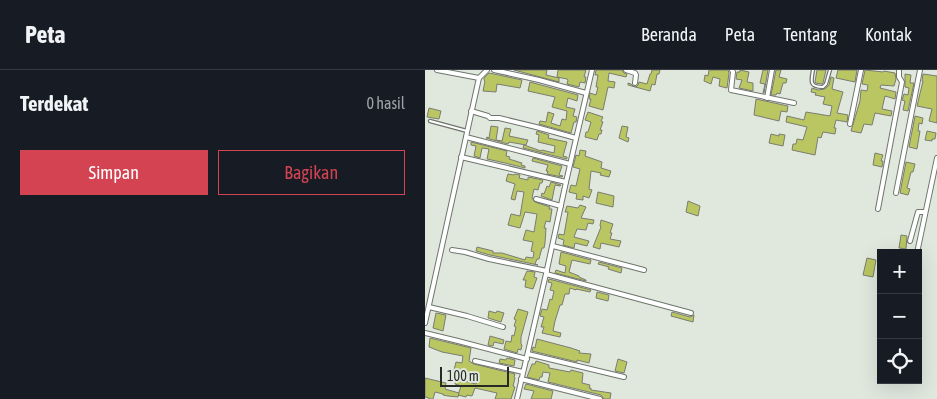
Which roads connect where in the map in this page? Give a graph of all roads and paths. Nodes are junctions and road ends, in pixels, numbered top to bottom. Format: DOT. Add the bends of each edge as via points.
graph roads {
  1 [pos="437,70"];
  2 [pos="487,70"];
  3 [pos="494,70"];
  4 [pos="592,70"];
  5 [pos="626,70"];
  6 [pos="732,70"];
  7 [pos="773,70"];
  8 [pos="813,70"];
  9 [pos="830,70"];
  10 [pos="861,70"];
  11 [pos="899,70"];
  12 [pos="920,70"];
  13 [pos="479,78"];
  14 [pos="635,83"];
  15 [pos="586,93"];
  16 [pos="767,98"];
  17 [pos="794,103"];
  18 [pos="471,111"];
  19 [pos="430,121"];
  20 [pos="849,124"];
  21 [pos="467,132"];
  22 [pos="466,137"];
  23 [pos="576,138"];
  24 [pos="461,157"];
  25 [pos="937,158"];
  26 [pos="570,164"];
  27 [pos="566,182"];
  28 [pos="896,193"];
  29 [pos="536,199"];
  30 [pos="561,206"];
  31 [pos="878,209"];
  32 [pos="925,212"];
  33 [pos="910,241"];
  34 [pos="553,246"];
  35 [pos="918,249"];
  36 [pos="452,250"];
  37 [pos="644,270"];
  38 [pos="547,273"];
  39 [pos="429,307"];
  40 [pos="691,312"];
  41 [pos="425,323"];
  42 [pos="503,327"];
  43 [pos="425,334"];
  44 [pos="527,356"];
  45 [pos="475,360"];
  46 [pos="523,372"];
  47 [pos="625,377"];
  48 [pos="521,379"];
  49 [pos="517,399"];
  50 [pos="600,399"];
  1 -- 13 [label="street"];
  2 -- 13 [label="street"];
  3 -- 15 [label="street"];
  4 -- 15 [label="street"];
  5 -- 14 [label="street" via="635,73"];
  6 -- 16 [label="street" via="731,90"];
  7 -- 16 [label="street"];
  8 -- 9 [label="lane" via="812,84 823,87"];
  10 -- 20 [label="street"];
  11 -- 31 [label="street" via="902,82"];
  12 -- 28 [label="street"];
  13 -- 18 [label="street"];
  15 -- 23 [label="street"];
  16 -- 17 [label="street"];
  18 -- 21 [label="street"];
  18 -- 23 [label="street"];
  19 -- 21 [label="lane"];
  21 -- 22 [label="street"];
  22 -- 24 [label="street"];
  22 -- 26 [label="street"];
  23 -- 26 [label="street"];
  24 -- 27 [label="street"];
  24 -- 39 [label="street"];
  25 -- 32 [label="street"];
  26 -- 27 [label="street"];
  27 -- 30 [label="street"];
  29 -- 30 [label="street"];
  30 -- 34 [label="street"];
  32 -- 33 [label="street" via="918,212"];
  32 -- 35 [label="street"];
  34 -- 37 [label="street"];
  34 -- 38 [label="street"];
  36 -- 38 [label="street"];
  38 -- 40 [label="street"];
  38 -- 44 [label="street"];
  39 -- 41 [label="street"];
  39 -- 42 [label="street"];
  43 -- 44 [label="street"];
  44 -- 46 [label="street"];
  44 -- 47 [label="street"];
  45 -- 46 [label="street"];
  46 -- 48 [label="street"];
  48 -- 49 [label="street"];
  48 -- 50 [label="street"];
}
